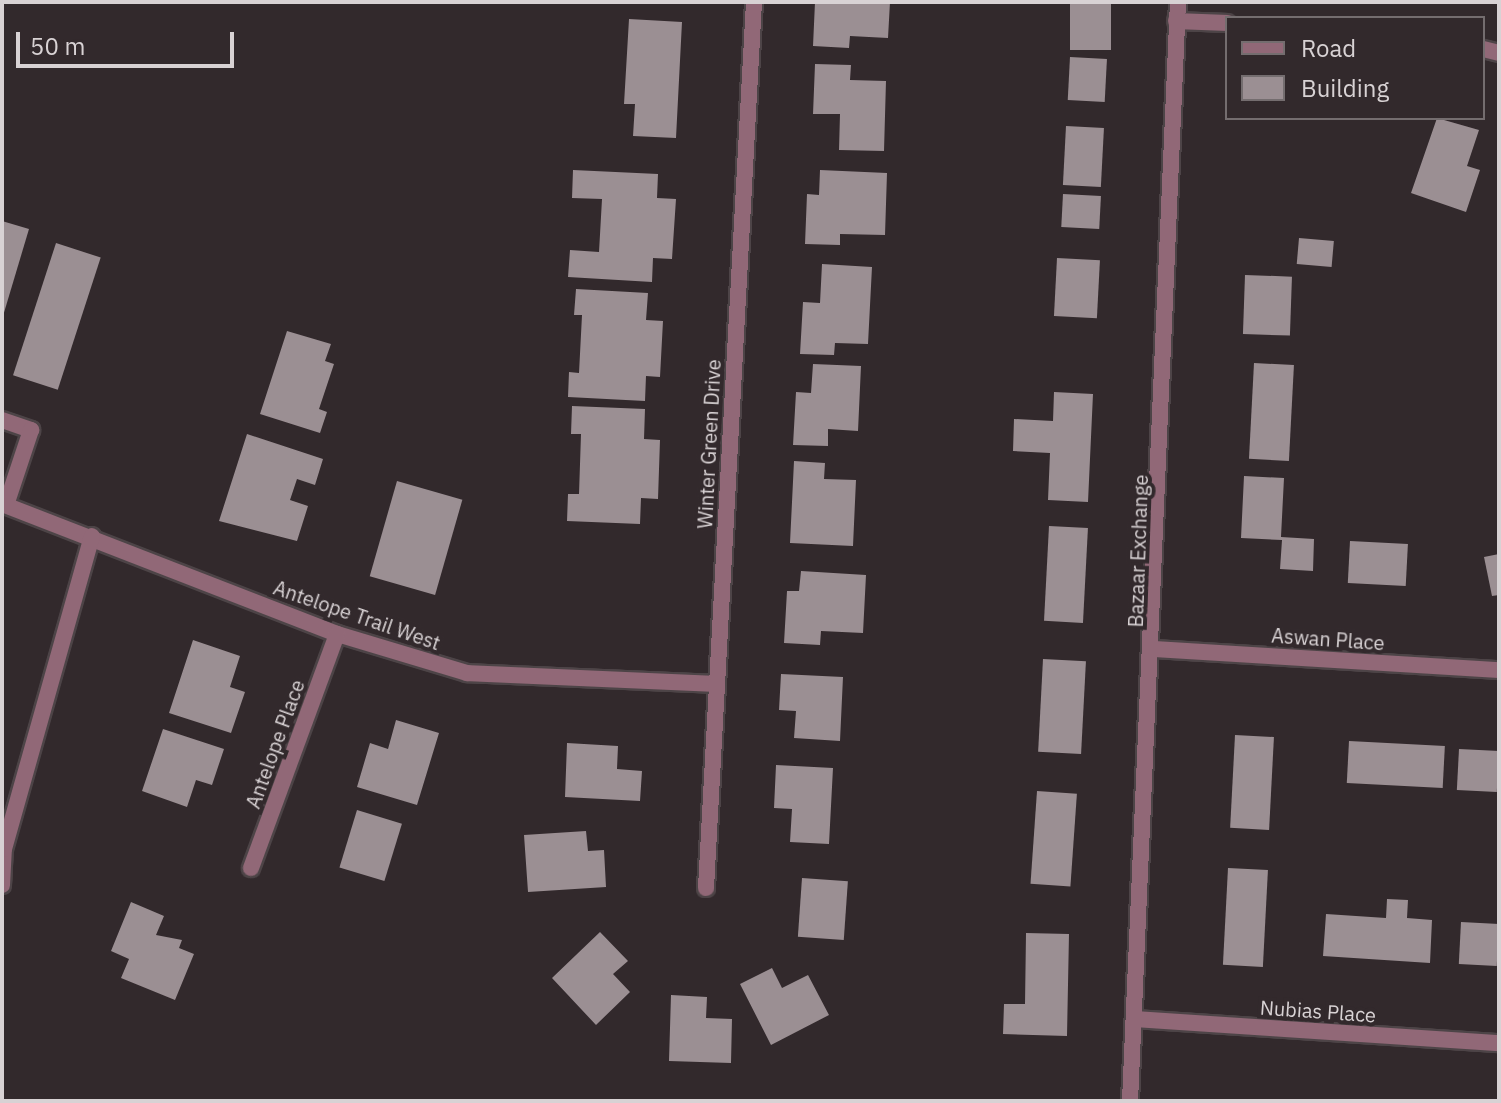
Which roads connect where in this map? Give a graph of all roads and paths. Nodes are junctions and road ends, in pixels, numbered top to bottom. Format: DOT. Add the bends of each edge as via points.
graph roads {
  1 [pos="754,2"];
  2 [pos="1178,2"];
  3 [pos="1176,21"];
  4 [pos="1225,23"];
  5 [pos="2,420"];
  6 [pos="4,505"];
  7 [pos="92,536"];
  8 [pos="337,634"];
  9 [pos="1154,649"];
  10 [pos="1499,670"];
  11 [pos="715,684"];
  12 [pos="251,868"];
  13 [pos="2,885"];
  14 [pos="706,888"];
  15 [pos="1135,1019"];
  16 [pos="1499,1043"];
  17 [pos="1130,1101"];
  1 -- 11 [label="street, Winter Green Drive"];
  2 -- 3 [label="street, Bazaar Exchange"];
  3 -- 4 [label="street"];
  3 -- 9 [label="street, Bazaar Exchange"];
  5 -- 6 [label="street" via="31,430"];
  6 -- 7 [label="street, Antelope Trail West"];
  7 -- 8 [label="street, Antelope Trail West"];
  7 -- 13 [label="street" via="4,849"];
  8 -- 11 [label="street, Antelope Trail West" via="467,673"];
  8 -- 12 [label="street, Antelope Place"];
  9 -- 10 [label="street, Aswan Place"];
  9 -- 15 [label="street, Bazaar Exchange"];
  11 -- 14 [label="street, Winter Green Drive"];
  15 -- 16 [label="street, Nubias Place"];
  15 -- 17 [label="street, Bazaar Exchange"];
}
